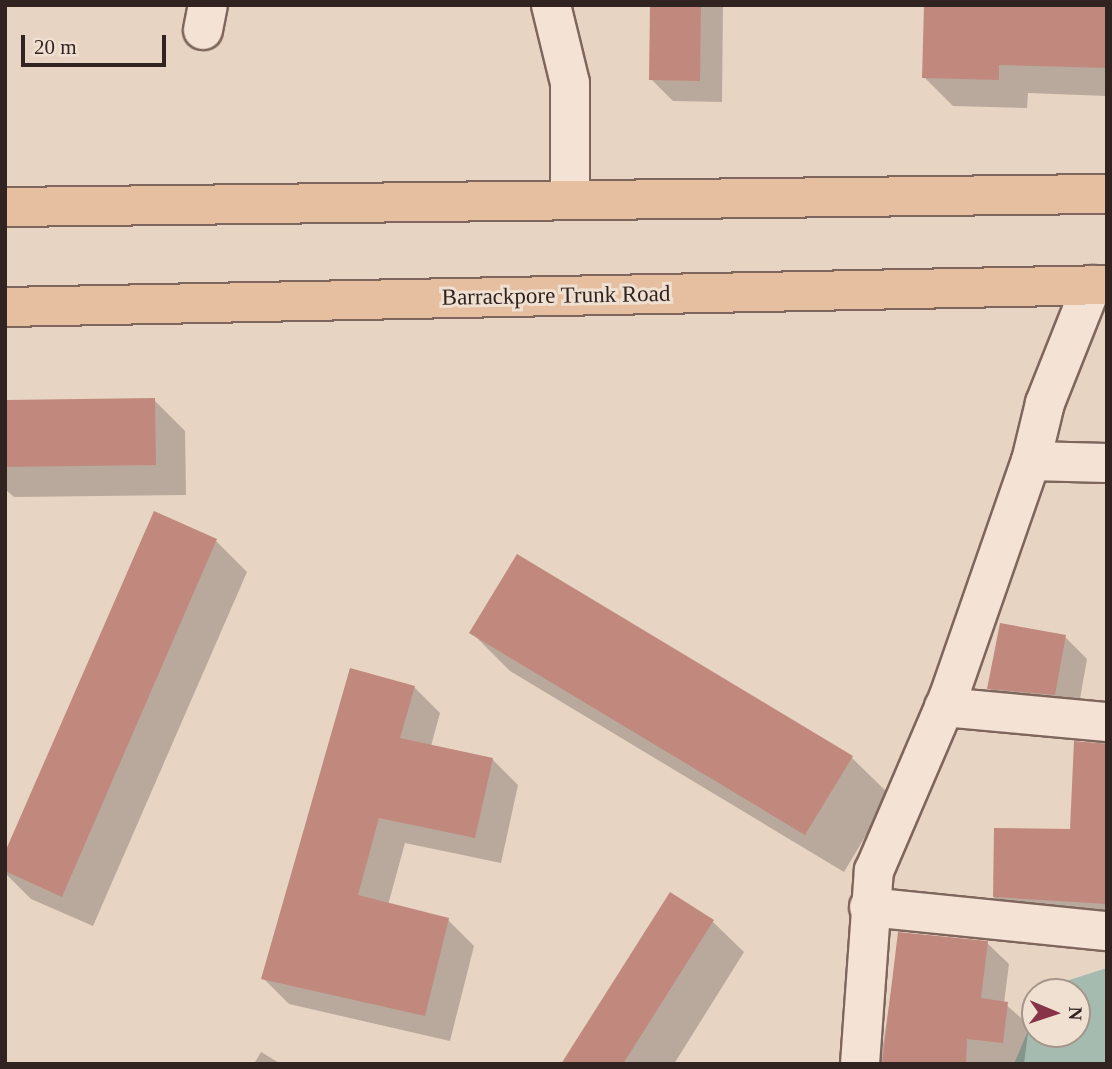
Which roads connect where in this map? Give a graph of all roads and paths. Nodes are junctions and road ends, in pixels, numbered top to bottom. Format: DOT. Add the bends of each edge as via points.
graph roads {
  1 [pos="551,5"];
  2 [pos="1107,194"];
  3 [pos="570,198"];
  4 [pos="5,207"];
  5 [pos="1099,285"];
  6 [pos="5,307"];
  7 [pos="1031,461"];
  8 [pos="1107,463"];
  9 [pos="944,707"];
  10 [pos="1107,722"];
  11 [pos="869,907"];
  12 [pos="1107,931"];
  13 [pos="860,1064"];
  1 -- 3 [label="street" via="570,83"];
  2 -- 3 [label="main road"];
  3 -- 4 [label="main road"];
  5 -- 6 [label="main road, Barrackpore Trunk Road"];
  5 -- 7 [label="street" via="1045,403"];
  7 -- 8 [label="street"];
  7 -- 9 [label="street"];
  9 -- 10 [label="street"];
  9 -- 11 [label="street" via="889,829"];
  11 -- 12 [label="street"];
  11 -- 13 [label="street"];
}
